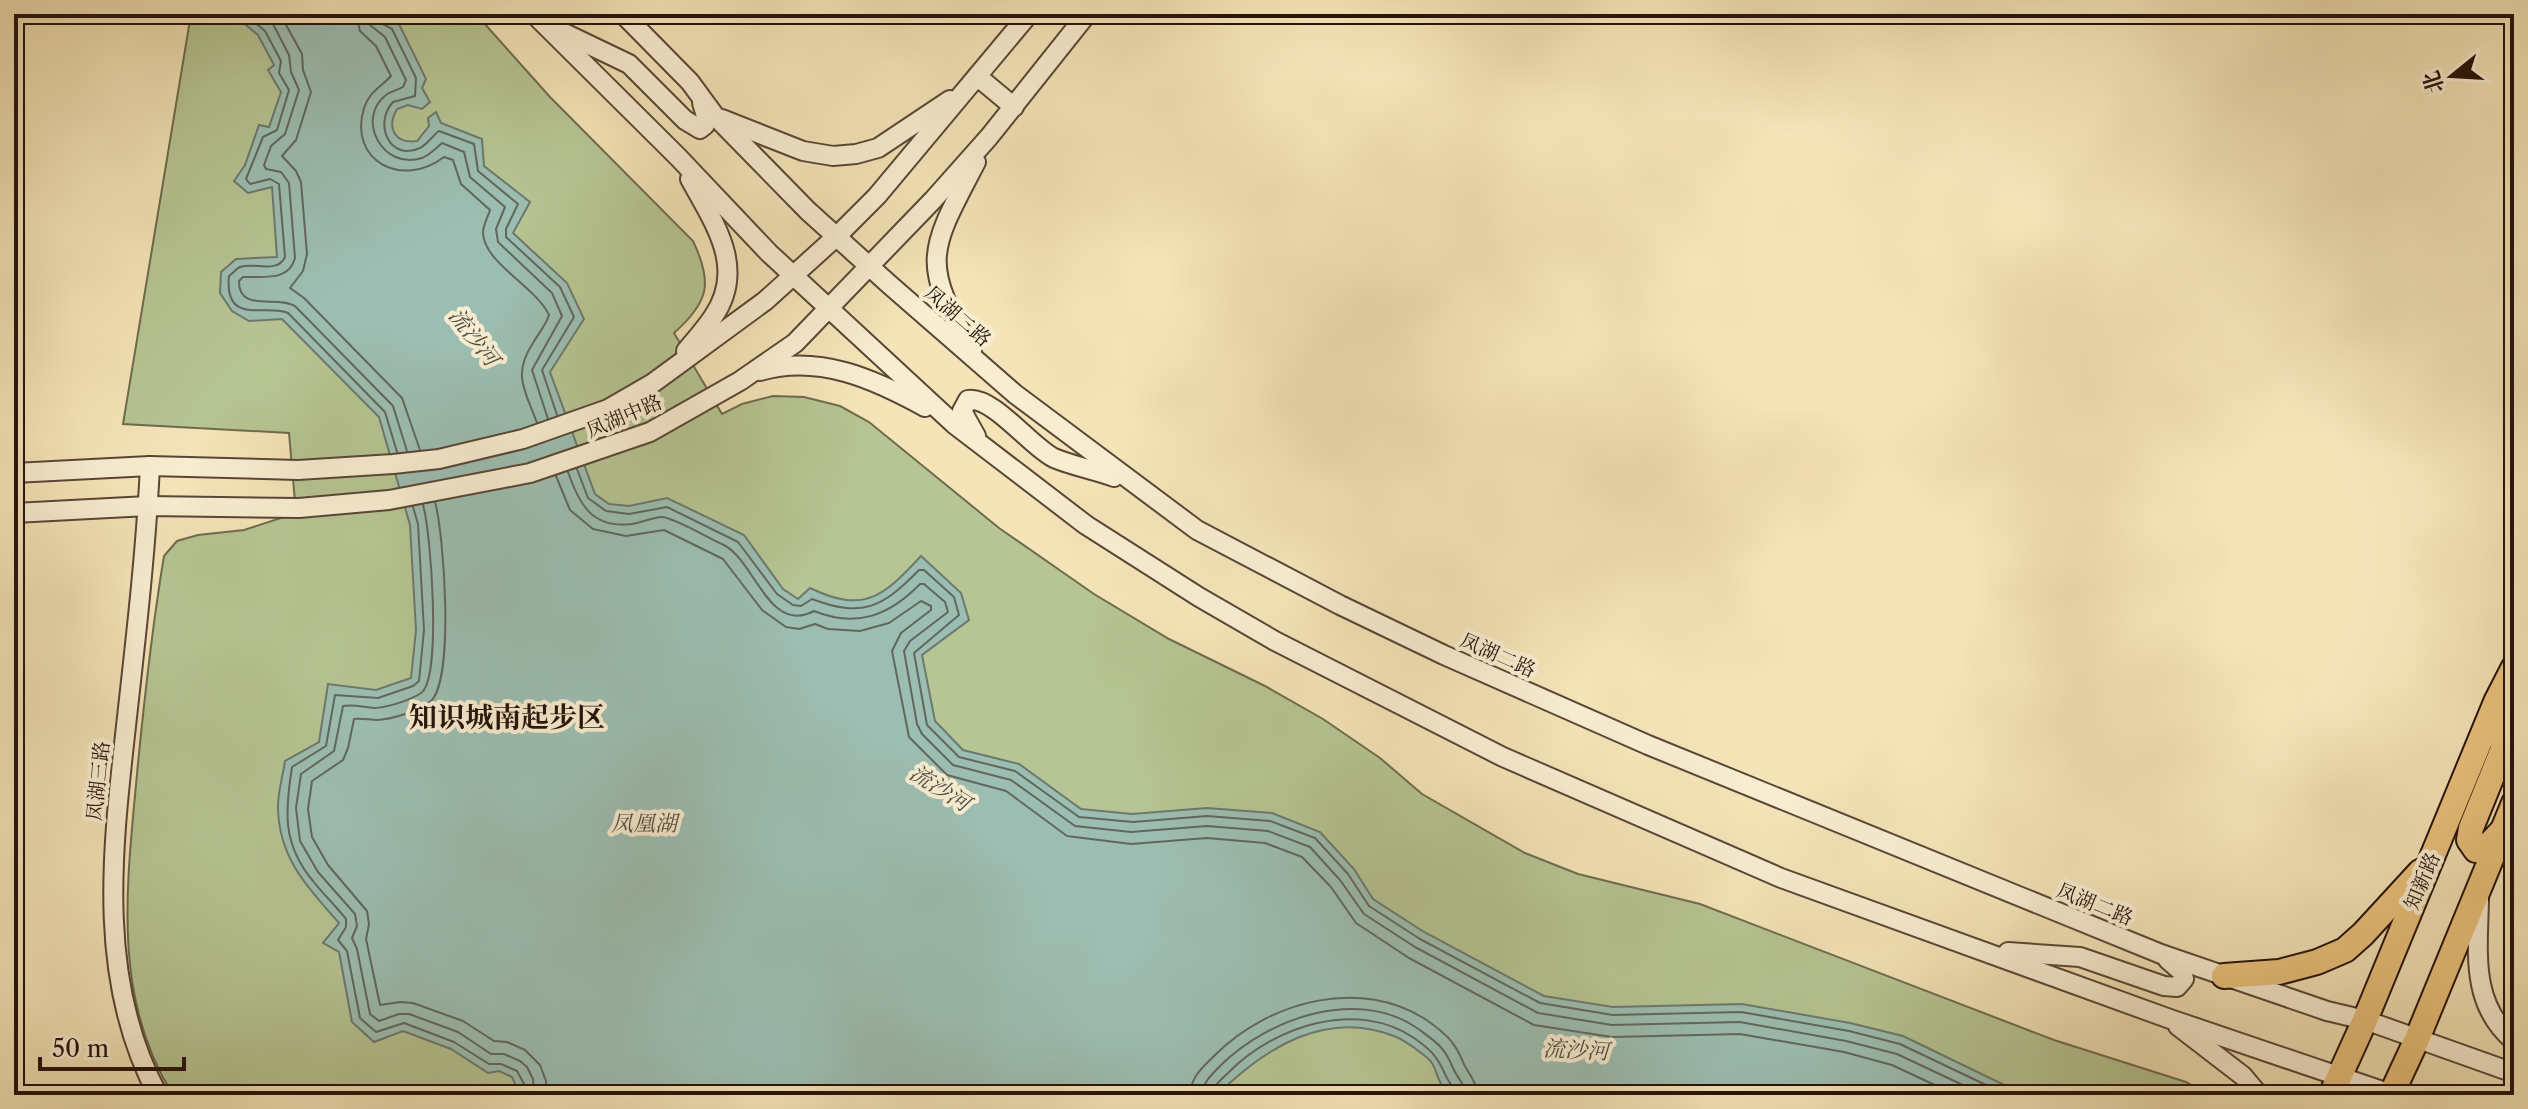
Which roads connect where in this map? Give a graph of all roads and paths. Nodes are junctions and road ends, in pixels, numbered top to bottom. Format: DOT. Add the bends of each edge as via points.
graph roads {
  1 [pos="623,14"];
  2 [pos="1029,14"];
  3 [pos="1087,14"];
  4 [pos="538,18"];
  5 [pos="690,82"];
  6 [pos="972,84"];
  7 [pos="1014,107"];
  8 [pos="715,116"];
  9 [pos="989,137"];
  10 [pos="678,157"];
  11 [pos="837,236"];
  12 [pos="870,266"];
  13 [pos="794,276"];
  14 [pos="829,310"];
  15 [pos="982,366"];
  16 [pos="672,369"];
  17 [pos="712,398"];
  18 [pos="954,424"];
  19 [pos="983,446"];
  20 [pos="150,466"];
  21 [pos="14,473"];
  22 [pos="1132,482"];
  23 [pos="148,506"];
  24 [pos="14,513"];
  25 [pos="2510,676"];
  26 [pos="2514,803"];
  27 [pos="2503,831"];
  28 [pos="2430,861"];
  29 [pos="2479,887"];
  30 [pos="1986,951"];
  31 [pos="2161,954"];
  32 [pos="2224,976"];
  33 [pos="2170,1019"];
  34 [pos="2365,1020"];
  35 [pos="2417,1039"];
  36 [pos="2514,1041"];
  37 [pos="2514,1073"];
  38 [pos="2335,1086"];
  39 [pos="158,1095"];
  40 [pos="2259,1095"];
  41 [pos="2392,1095"];
  1 -- 5 [label="street, 凤湖二路"];
  2 -- 6 [label="street, 凤湖中路"];
  3 -- 7 [label="street, 凤湖中路"];
  4 -- 5 [label="street" via="629,64 700,129 705,108"];
  4 -- 10 [label="street"];
  5 -- 8 [label="street, 凤湖二路"];
  6 -- 7 [label="street"];
  6 -- 8 [label="street" via="878,148 856,154 803,151"];
  6 -- 11 [label="street, 凤湖中路"];
  7 -- 9 [label="street, 凤湖中路"];
  8 -- 11 [label="street, 凤湖二路"];
  9 -- 12 [label="street, 凤湖中路"];
  9 -- 15 [label="street" via="944,223 935,267 949,310"];
  10 -- 13 [label="street"];
  10 -- 16 [label="street" via="725,247 729,281 714,316"];
  11 -- 12 [label="street, 凤湖二路"];
  11 -- 13 [label="street, 凤湖中路"];
  12 -- 14 [label="street, 凤湖中路"];
  12 -- 15 [label="street, 凤湖二路"];
  13 -- 14 [label="street"];
  13 -- 16 [label="street, 凤湖中路"];
  14 -- 17 [label="street, 凤湖中路" via="795,343"];
  14 -- 18 [label="street"];
  15 -- 22 [label="street, 凤湖二路"];
  16 -- 20 [label="street, 凤湖中路" via="608,409 523,439 439,459 298,470"];
  17 -- 18 [label="street" via="770,368 832,367 889,387"];
  17 -- 23 [label="street, 凤湖中路" via="626,442 530,473 389,500 299,508"];
  18 -- 19 [label="street"];
  19 -- 22 [label="street" via="964,418 968,400 986,405 1052,457"];
  19 -- 30 [label="street" via="1086,525 1199,597 1503,757 1781,878"];
  20 -- 21 [label="street, 凤湖中路"];
  20 -- 23 [label="street, 凤湖三路"];
  22 -- 31 [label="street, 凤湖二路" via="1197,530 1444,655 1648,745"];
  23 -- 24 [label="street, 凤湖中路"];
  23 -- 39 [label="street, 凤湖三路" via="112,882 123,998"];
  25 -- 27 [label="main road" via="2503,749 2469,840 2476,850 2484,850"];
  25 -- 28 [label="main road, 知新路"];
  26 -- 27 [label="main road"];
  27 -- 29 [label="main road"];
  28 -- 32 [label="main road" via="2345,950 2279,972"];
  28 -- 34 [label="main road, 知新路"];
  29 -- 35 [label="main road"];
  29 -- 36 [label="street" via="2478,981 2492,1017"];
  30 -- 31 [label="street" via="2080,957 2177,987 2184,979 2182,972"];
  30 -- 33 [label="street"];
  31 -- 32 [label="street, 凤湖二路"];
  32 -- 34 [label="street, 凤湖二路"];
  33 -- 38 [label="street"];
  33 -- 40 [label="street" via="2243,1076"];
  34 -- 35 [label="street, 凤湖二路"];
  34 -- 38 [label="main road, 知新路"];
  35 -- 37 [label="street, 凤湖二路"];
  35 -- 41 [label="main road"];
  38 -- 41 [label="street"];
}
